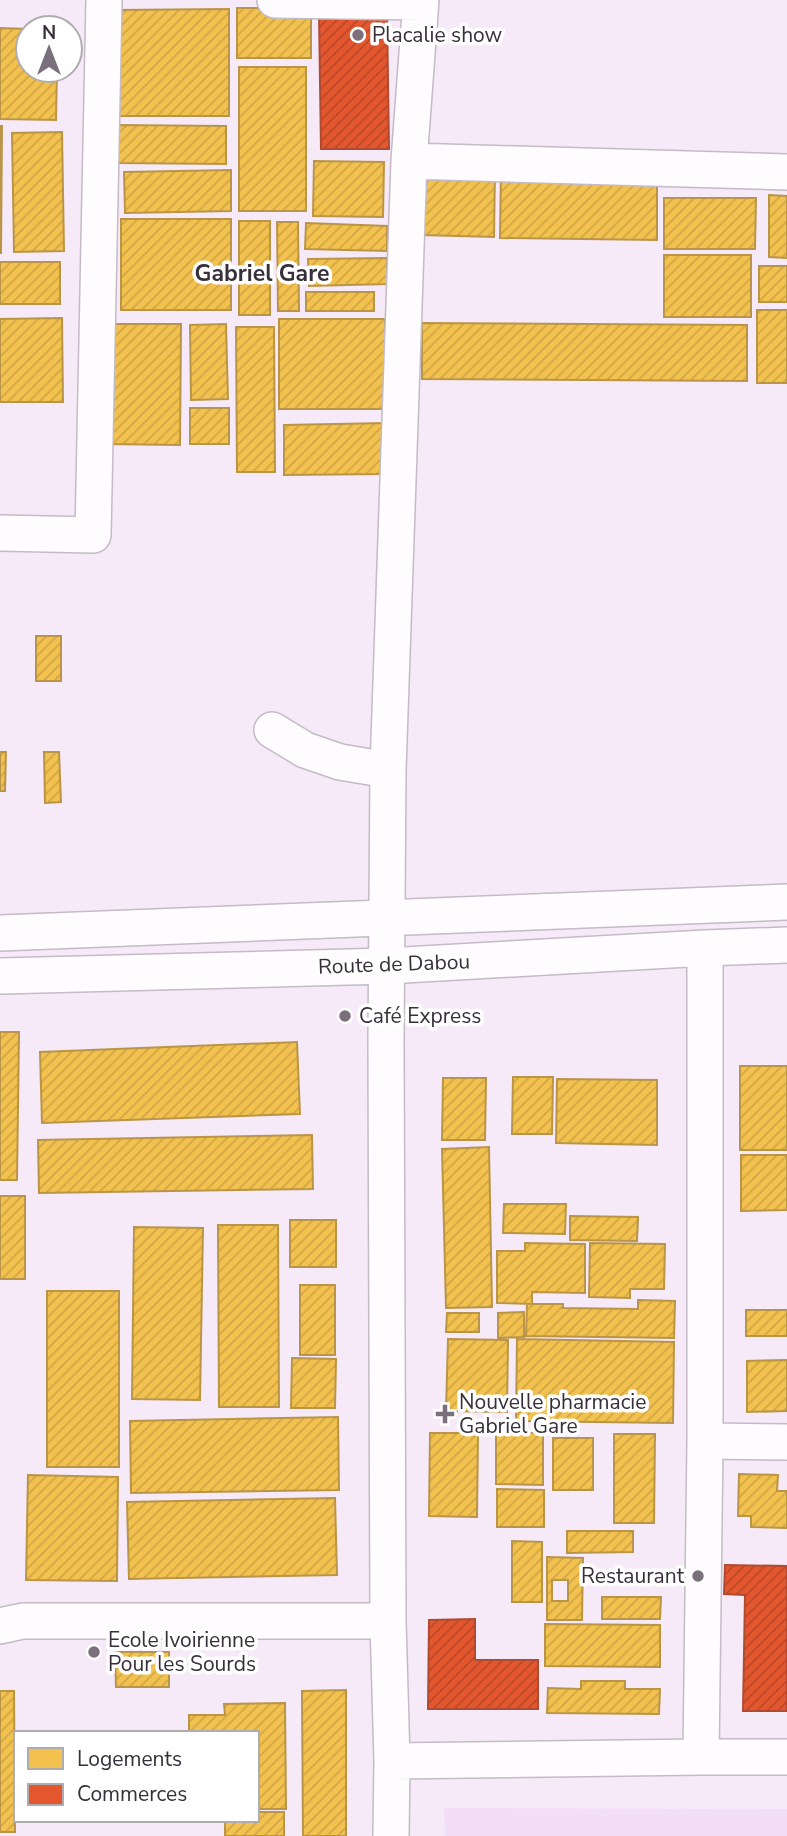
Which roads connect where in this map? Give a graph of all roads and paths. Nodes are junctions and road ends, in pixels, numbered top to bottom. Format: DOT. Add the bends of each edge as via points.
graph roads {
  1 [pos="104,0"];
  2 [pos="275,0"];
  3 [pos="420,1"];
  4 [pos="409,161"];
  5 [pos="787,172"];
  6 [pos="0,533"];
  7 [pos="272,730"];
  8 [pos="388,770"];
  9 [pos="787,902"];
  10 [pos="386,918"];
  11 [pos="0,933"];
  12 [pos="787,945"];
  13 [pos="705,948"];
  14 [pos="387,966"];
  15 [pos="0,976"];
  16 [pos="705,1441"];
  17 [pos="787,1442"];
  18 [pos="388,1621"];
  19 [pos="0,1626"];
  20 [pos="701,1756"];
  21 [pos="787,1757"];
  22 [pos="392,1761"];
  23 [pos="391,1836"];
  1 -- 6 [label="street" via="93,535"];
  2 -- 3 [label="street"];
  3 -- 4 [label="street"];
  4 -- 5 [label="street"];
  4 -- 8 [label="street"];
  7 -- 8 [label="street" via="305,750"];
  8 -- 10 [label="street"];
  9 -- 10 [label="street"];
  10 -- 11 [label="street"];
  10 -- 14 [label="street"];
  12 -- 13 [label="street, Route de Dabou"];
  13 -- 14 [label="street, Route de Dabou"];
  13 -- 16 [label="street"];
  14 -- 15 [label="street, Route de Dabou"];
  14 -- 18 [label="street"];
  16 -- 17 [label="street"];
  16 -- 20 [label="street"];
  18 -- 19 [label="street" via="36,1621"];
  18 -- 22 [label="street"];
  20 -- 21 [label="street"];
  20 -- 22 [label="street"];
  22 -- 23 [label="street"];
}
